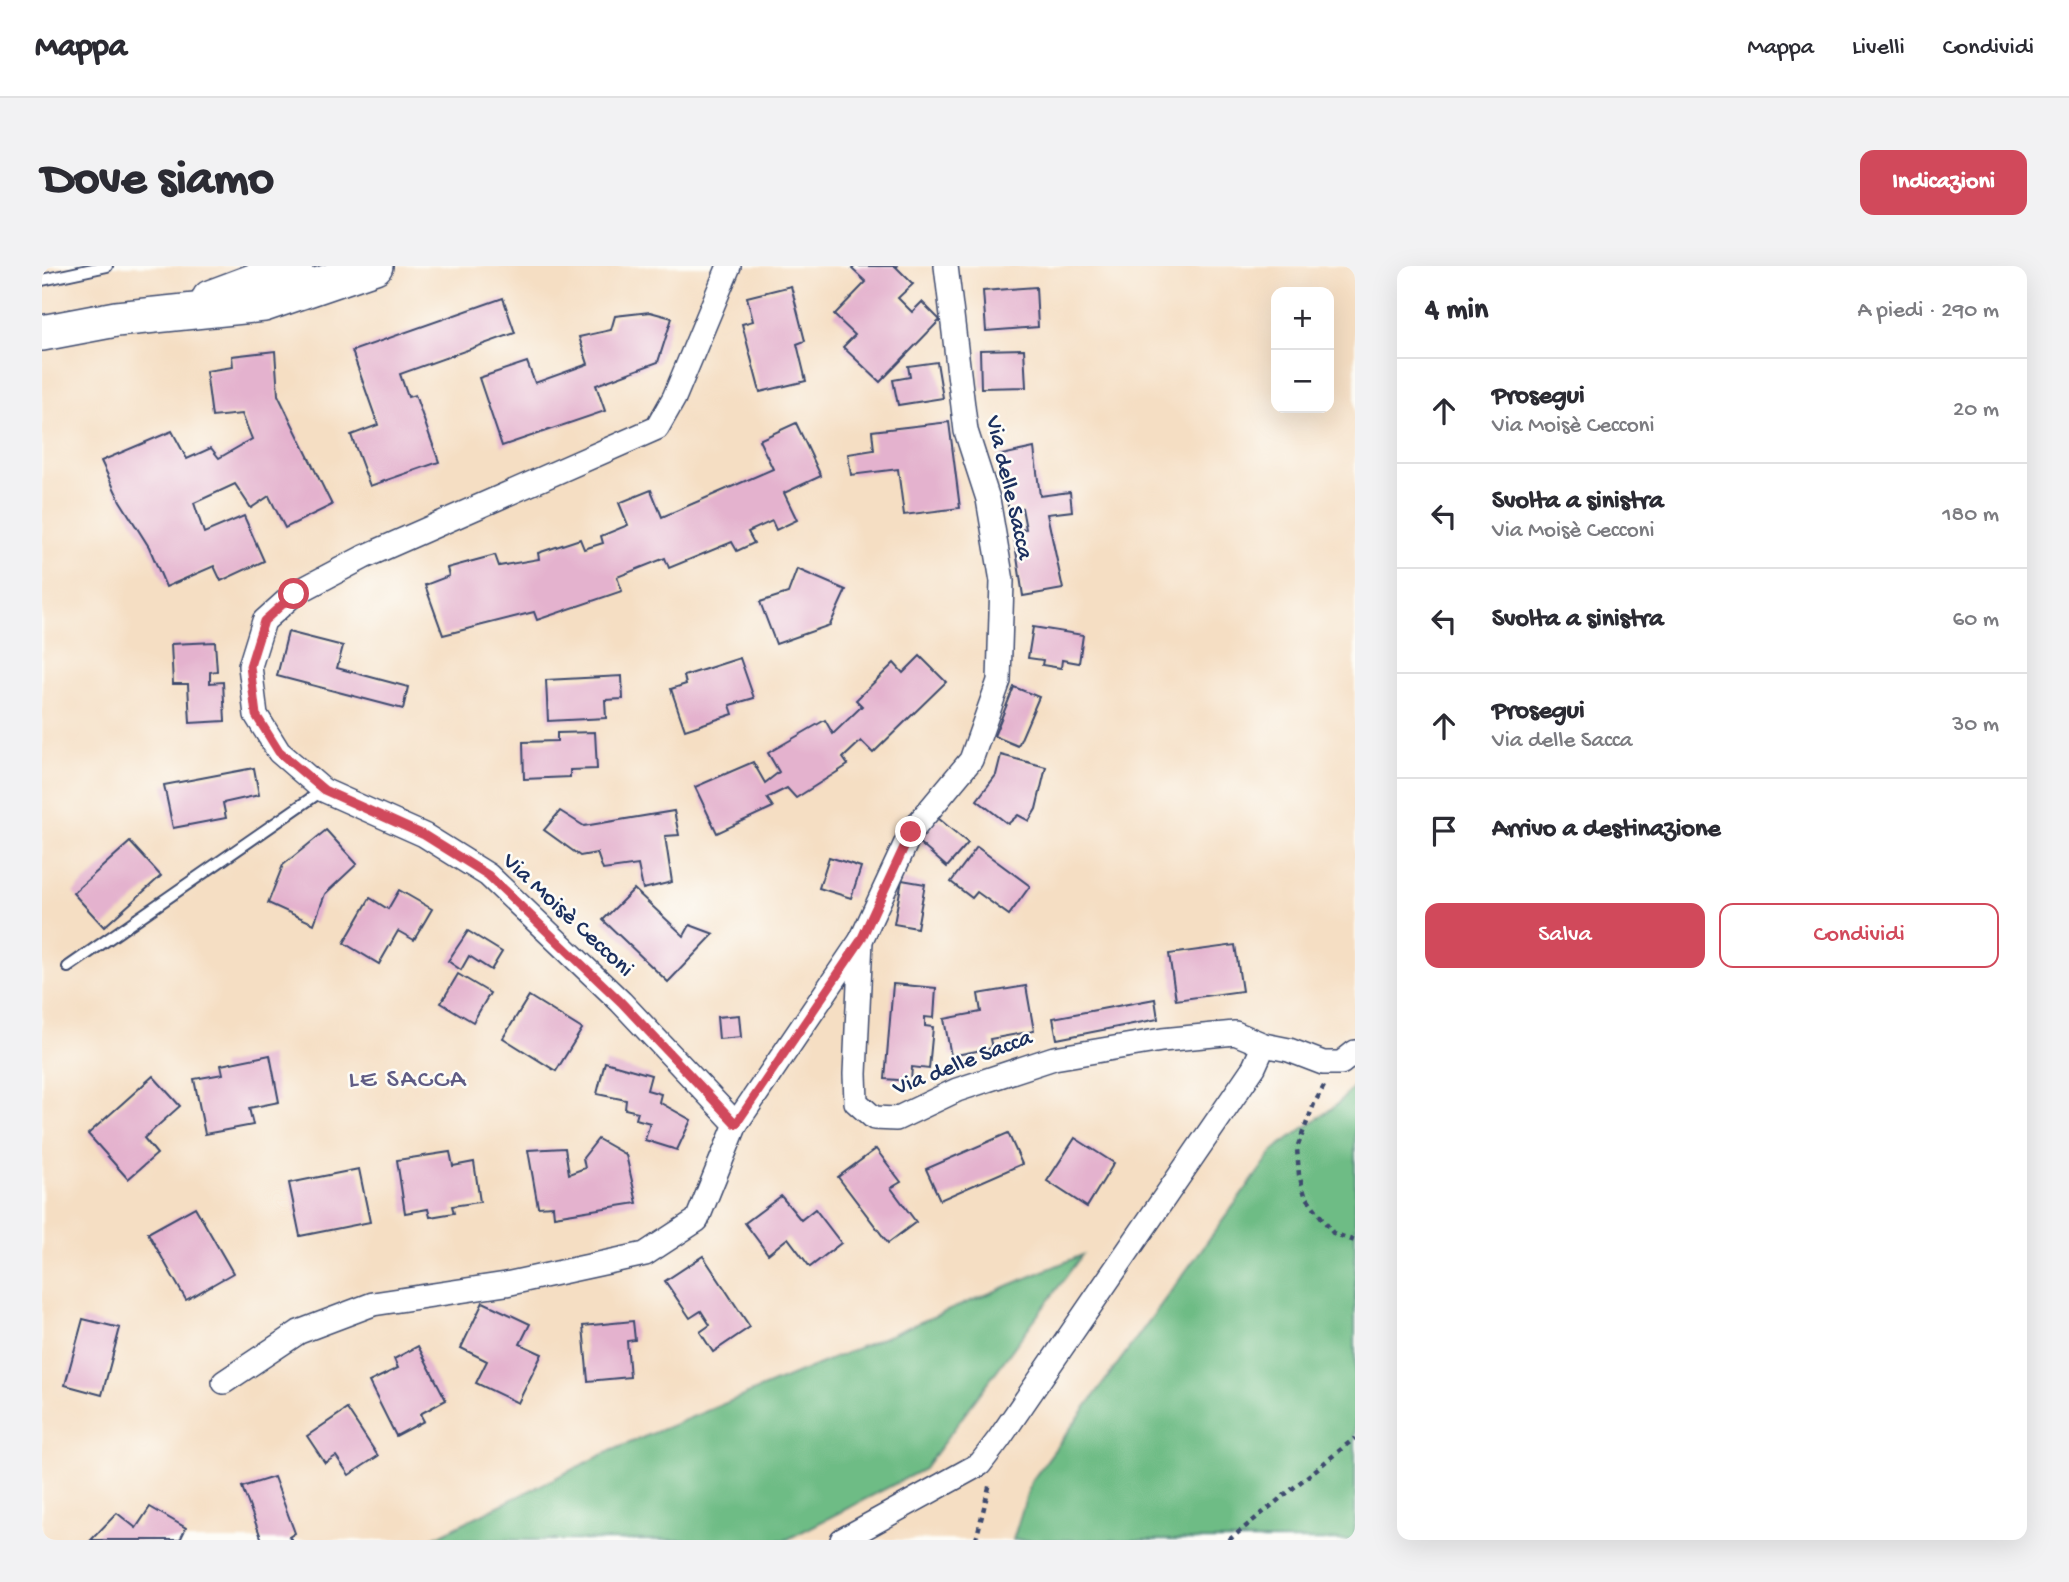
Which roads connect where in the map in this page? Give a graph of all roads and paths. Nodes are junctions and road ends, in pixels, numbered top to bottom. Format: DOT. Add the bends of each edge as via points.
graph roads {
  1 [pos="107,266"];
  2 [pos="375,266"];
  3 [pos="730,266"];
  4 [pos="946,266"];
  5 [pos="276,269"];
  6 [pos="42,280"];
  7 [pos="169,314"];
  8 [pos="44,334"];
  9 [pos="324,790"];
  10 [pos="861,940"];
  11 [pos="68,967"];
  12 [pos="1264,1045"];
  13 [pos="1348,1057"];
  14 [pos="736,1124"];
  15 [pos="1355,1241"];
  16 [pos="224,1382"];
  17 [pos="1355,1438"];
  18 [pos="999,1439"];
  19 [pos="842,1540"];
  20 [pos="976,1540"];
  21 [pos="1229,1540"];
  1 -- 6 [label="lane"];
  2 -- 7 [label="main road" via="264,304"];
  3 -- 9 [label="street, Via Moisè Cecconi" via="657,428 364,557 294,594 264,621 250,666 256,715 279,752"];
  4 -- 10 [label="street, Via delle Sacca" via="966,431 988,499 1003,581 999,681 971,761 911,832"];
  5 -- 7 [label="main road"];
  7 -- 8 [label="main road"];
  9 -- 11 [label="lane"];
  9 -- 14 [label="street, Via Moisè Cecconi" via="424,835 488,875 621,1002"];
  10 -- 12 [label="street, Via delle Sacca" via="856,1102 874,1118 896,1119 957,1090 1054,1058 1235,1033"];
  10 -- 14 [label="street"];
  12 -- 13 [label="street" via="1323,1063"];
  12 -- 18 [label="street" via="1254,1067"];
  13 -- 15 [label="path" via="1322,1088 1297,1148 1305,1195 1317,1215 1333,1233"];
  14 -- 16 [label="street" via="697,1220 645,1254 506,1284 373,1304 299,1332"];
  17 -- 21 [label="path"];
  18 -- 19 [label="street" via="980,1464"];
  18 -- 20 [label="path"];
}
